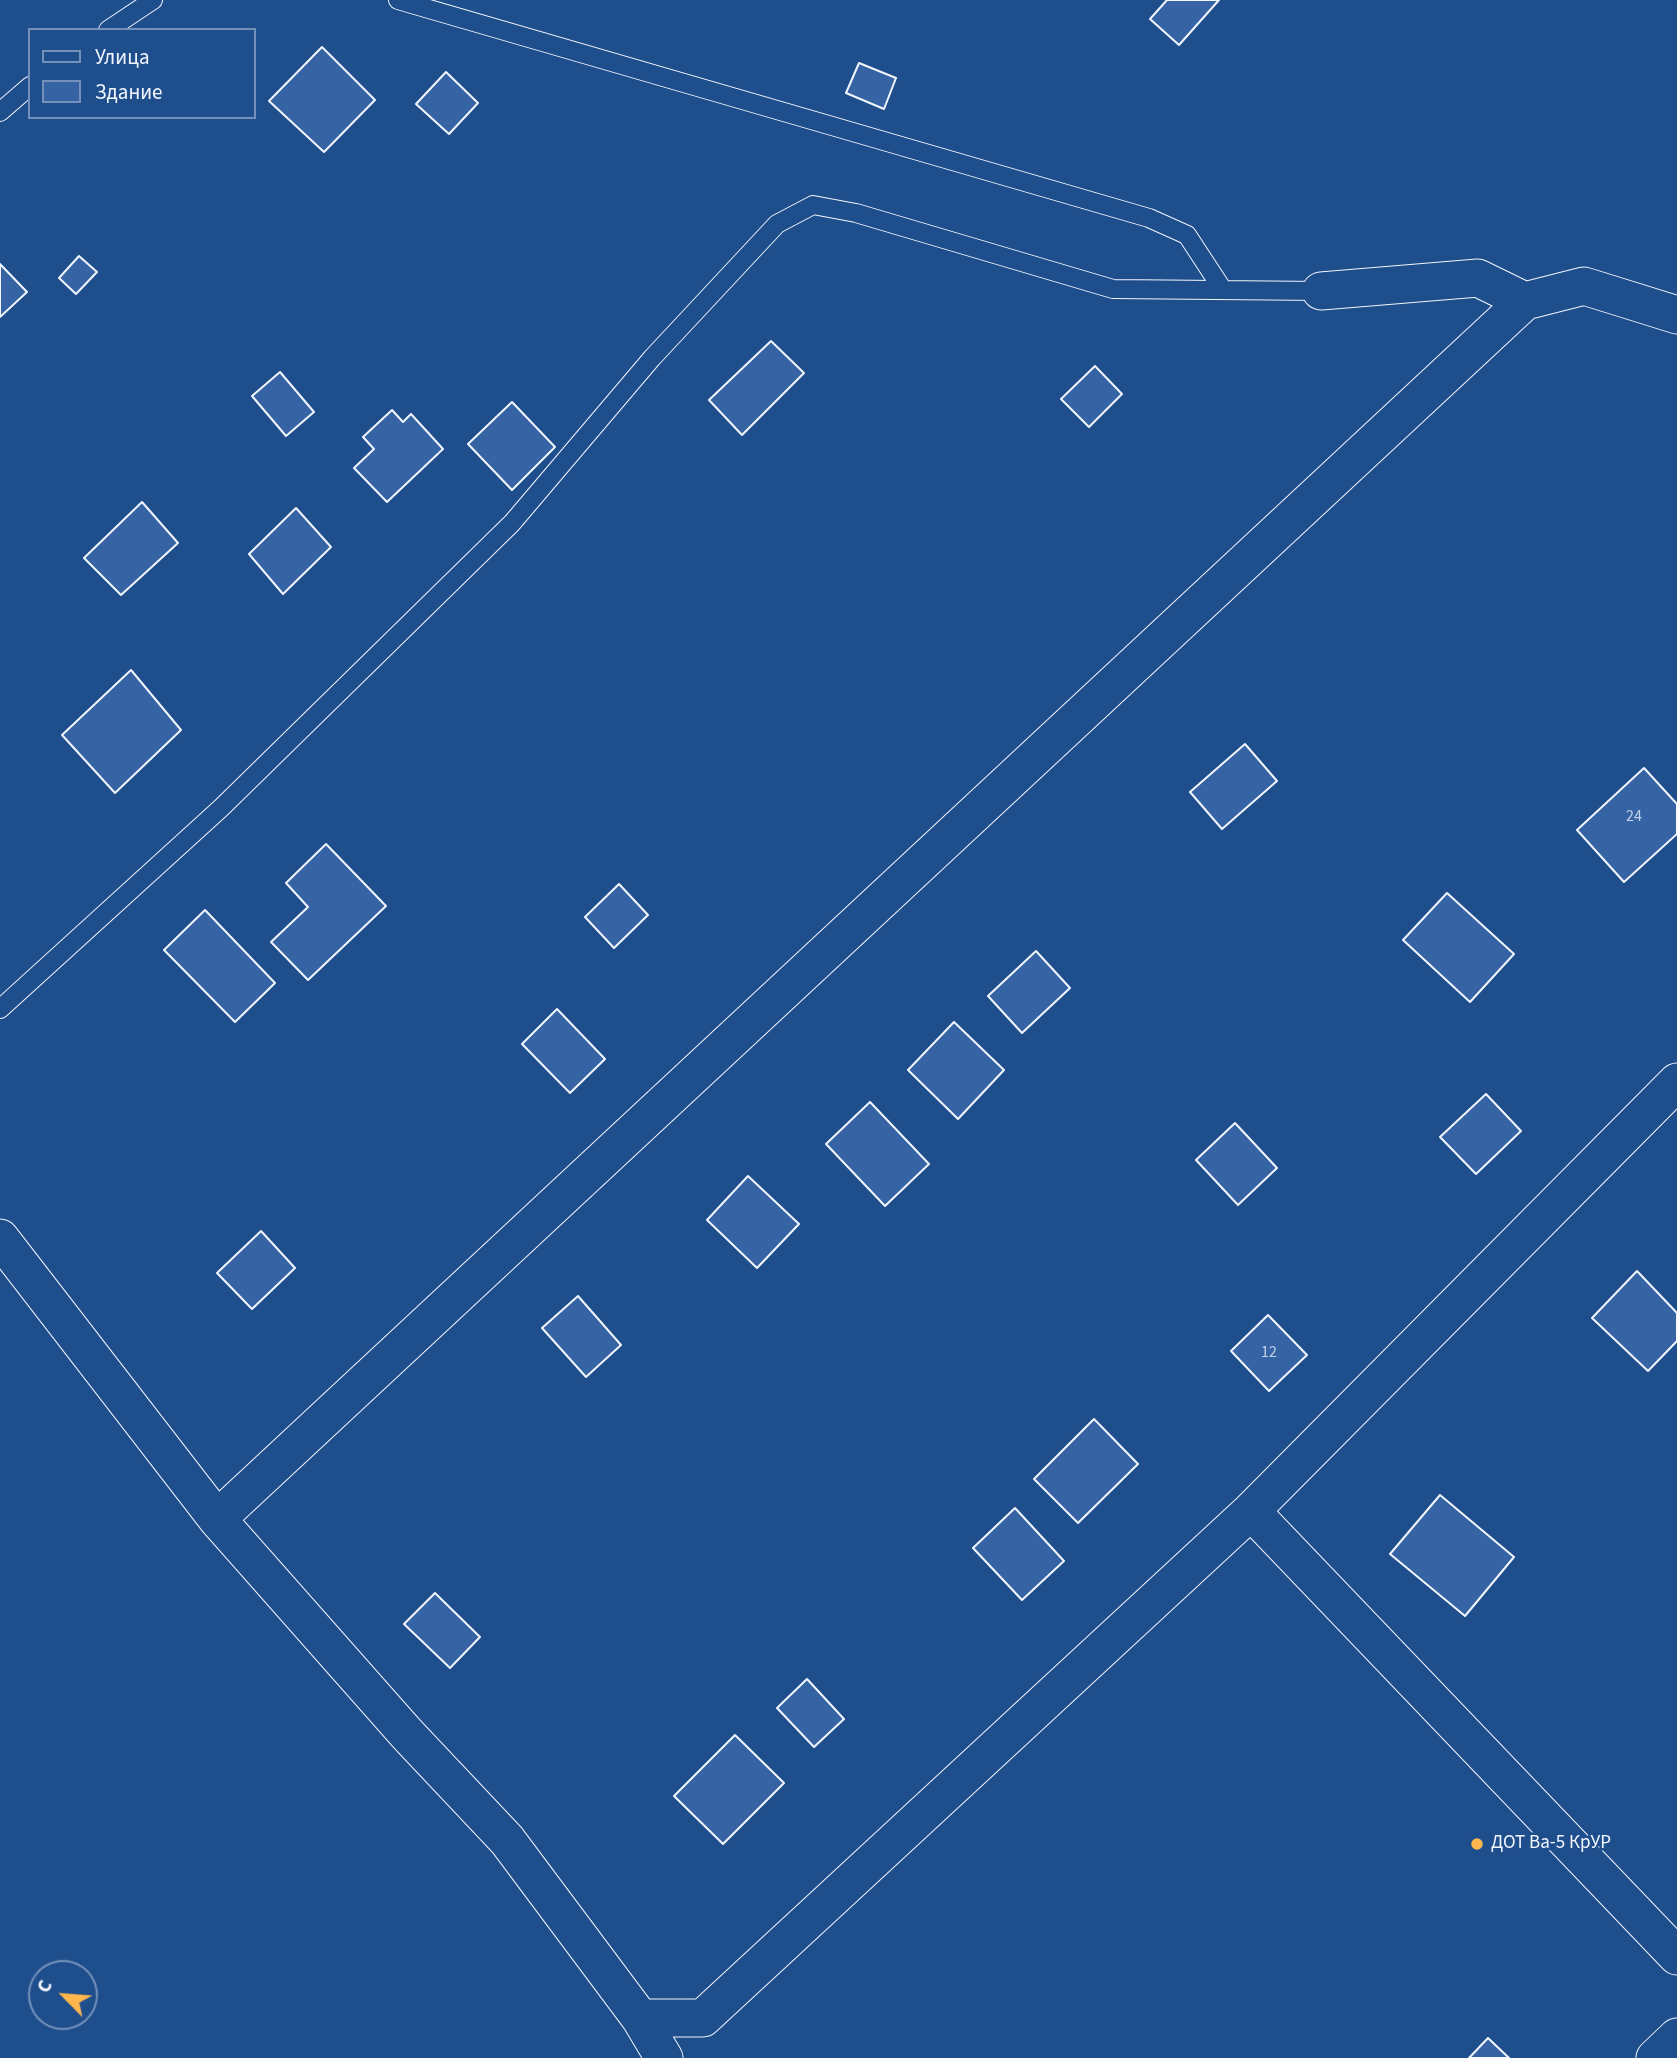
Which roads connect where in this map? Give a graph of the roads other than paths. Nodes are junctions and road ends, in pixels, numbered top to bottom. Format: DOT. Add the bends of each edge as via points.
graph roads {
  1 [pos="153,0"];
  2 [pos="398,0"];
  3 [pos="111,28"];
  4 [pos="28,88"];
  5 [pos="0,112"];
  6 [pos="1223,290"];
  7 [pos="1321,291"];
  8 [pos="1525,301"];
  9 [pos="1677,315"];
  10 [pos="0,1009"];
  11 [pos="1677,1082"];
  12 [pos="0,1238"];
  13 [pos="1251,1511"];
  14 [pos="217,1519"];
  15 [pos="1677,1956"];
  16 [pos="640,2018"];
  17 [pos="1677,2037"];
  18 [pos="664,2058"];
  19 [pos="1655,2058"];
  1 -- 3 [label="lane"];
  2 -- 6 [label="lane" via="1149,218 1187,235"];
  4 -- 5 [label="lane"];
  6 -- 7 [label="lane"];
  6 -- 10 [label="lane" via="1113,289 814,205 777,224 652,358 512,523 221,808"];
  7 -- 8 [label="street" via="1478,278"];
  8 -- 9 [label="street" via="1584,286"];
  8 -- 14 [label="street"];
  11 -- 13 [label="street"];
  12 -- 14 [label="street"];
  13 -- 15 [label="street"];
  13 -- 16 [label="street" via="703,2018"];
  14 -- 16 [label="street" via="507,1840"];
  16 -- 18 [label="street"];
  17 -- 19 [label="street"];
}
